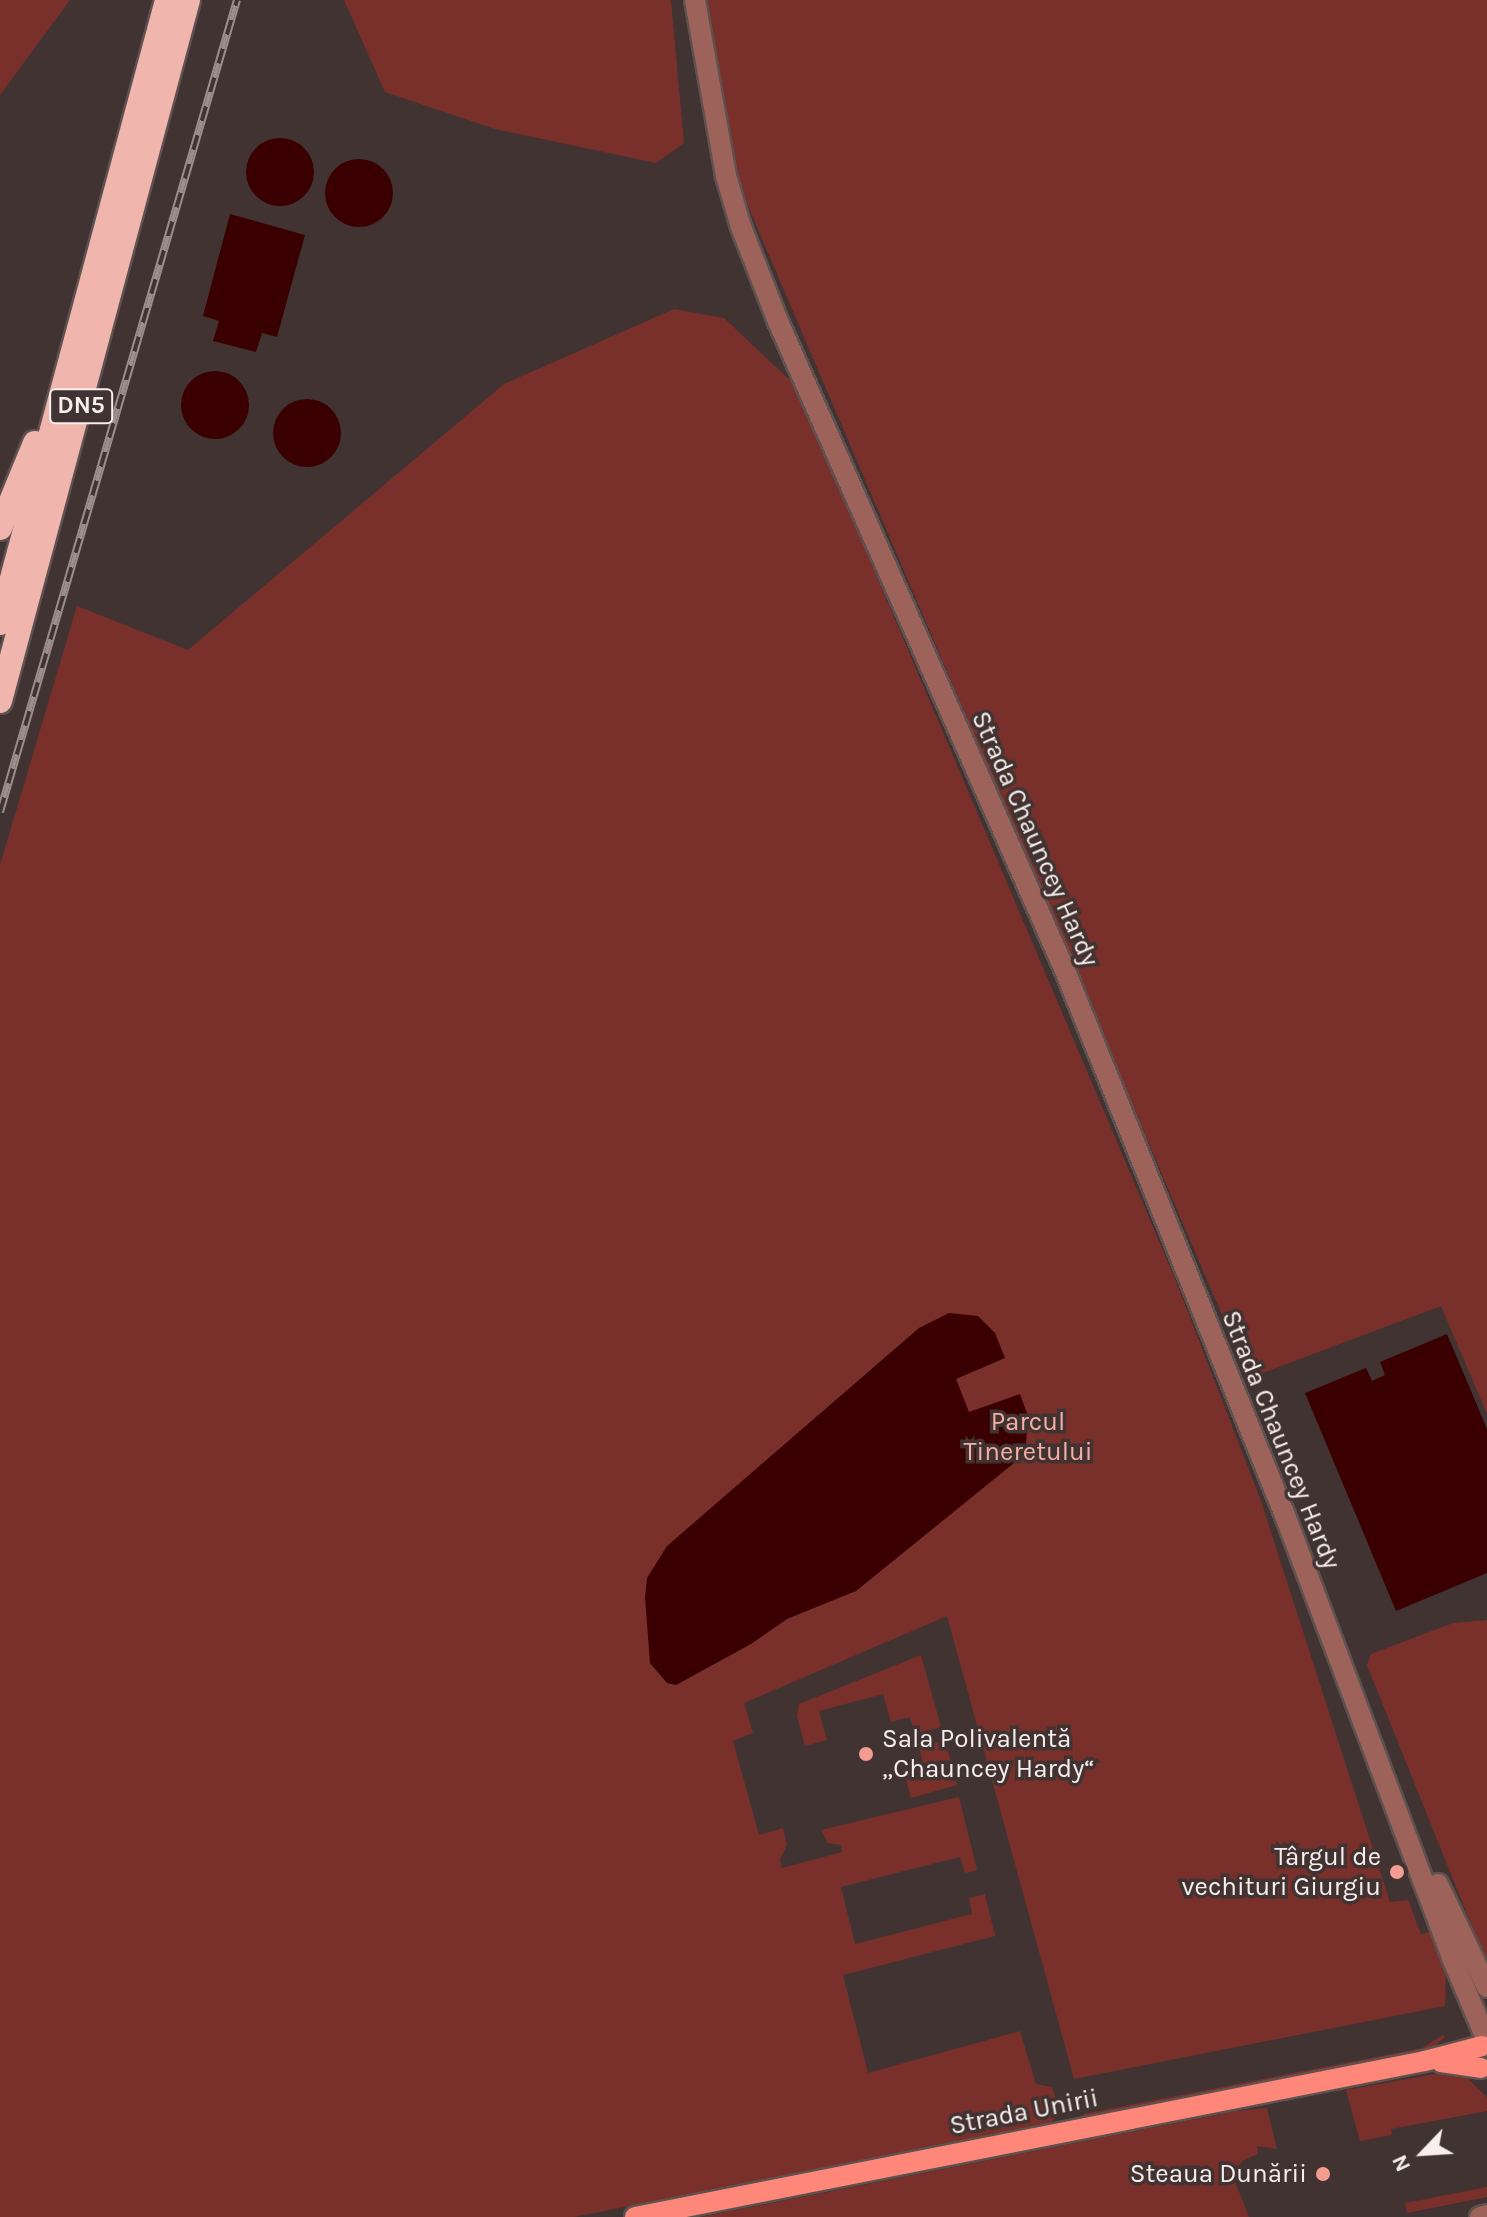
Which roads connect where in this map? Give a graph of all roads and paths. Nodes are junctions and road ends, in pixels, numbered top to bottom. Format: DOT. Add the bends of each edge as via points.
graph roads {
  1 [pos="167,0"];
  2 [pos="188,0"];
  3 [pos="695,0"];
  4 [pos="67,371"];
  5 [pos="0,528"];
  6 [pos="0,623"];
  7 [pos="0,701"];
  8 [pos="1354,1694"];
  9 [pos="1487,1987"];
  10 [pos="1485,2040"];
  11 [pos="1425,2061"];
  12 [pos="1484,2073"];
  13 [pos="1487,2215"];
  14 [pos="635,2217"];
  15 [pos="1480,2217"];
  1 -- 4 [label="highway, DN5"];
  2 -- 7 [label="highway, DN5"];
  3 -- 8 [label="street, Strada Chauncey Hardy" via="726,176 741,227 1066,973"];
  4 -- 5 [label="highway, DN5"];
  4 -- 6 [label="highway, DN5"];
  8 -- 9 [label="street, Strada Chauncey Hardy"];
  8 -- 10 [label="street, Strada Chauncey Hardy"];
  10 -- 11 [label="main road, Strada Unirii"];
  10 -- 12 [label="main road"];
  11 -- 12 [label="main road, Strada Unirii"];
  11 -- 14 [label="main road, Strada Unirii"];
  13 -- 15 [label="street"];
}
